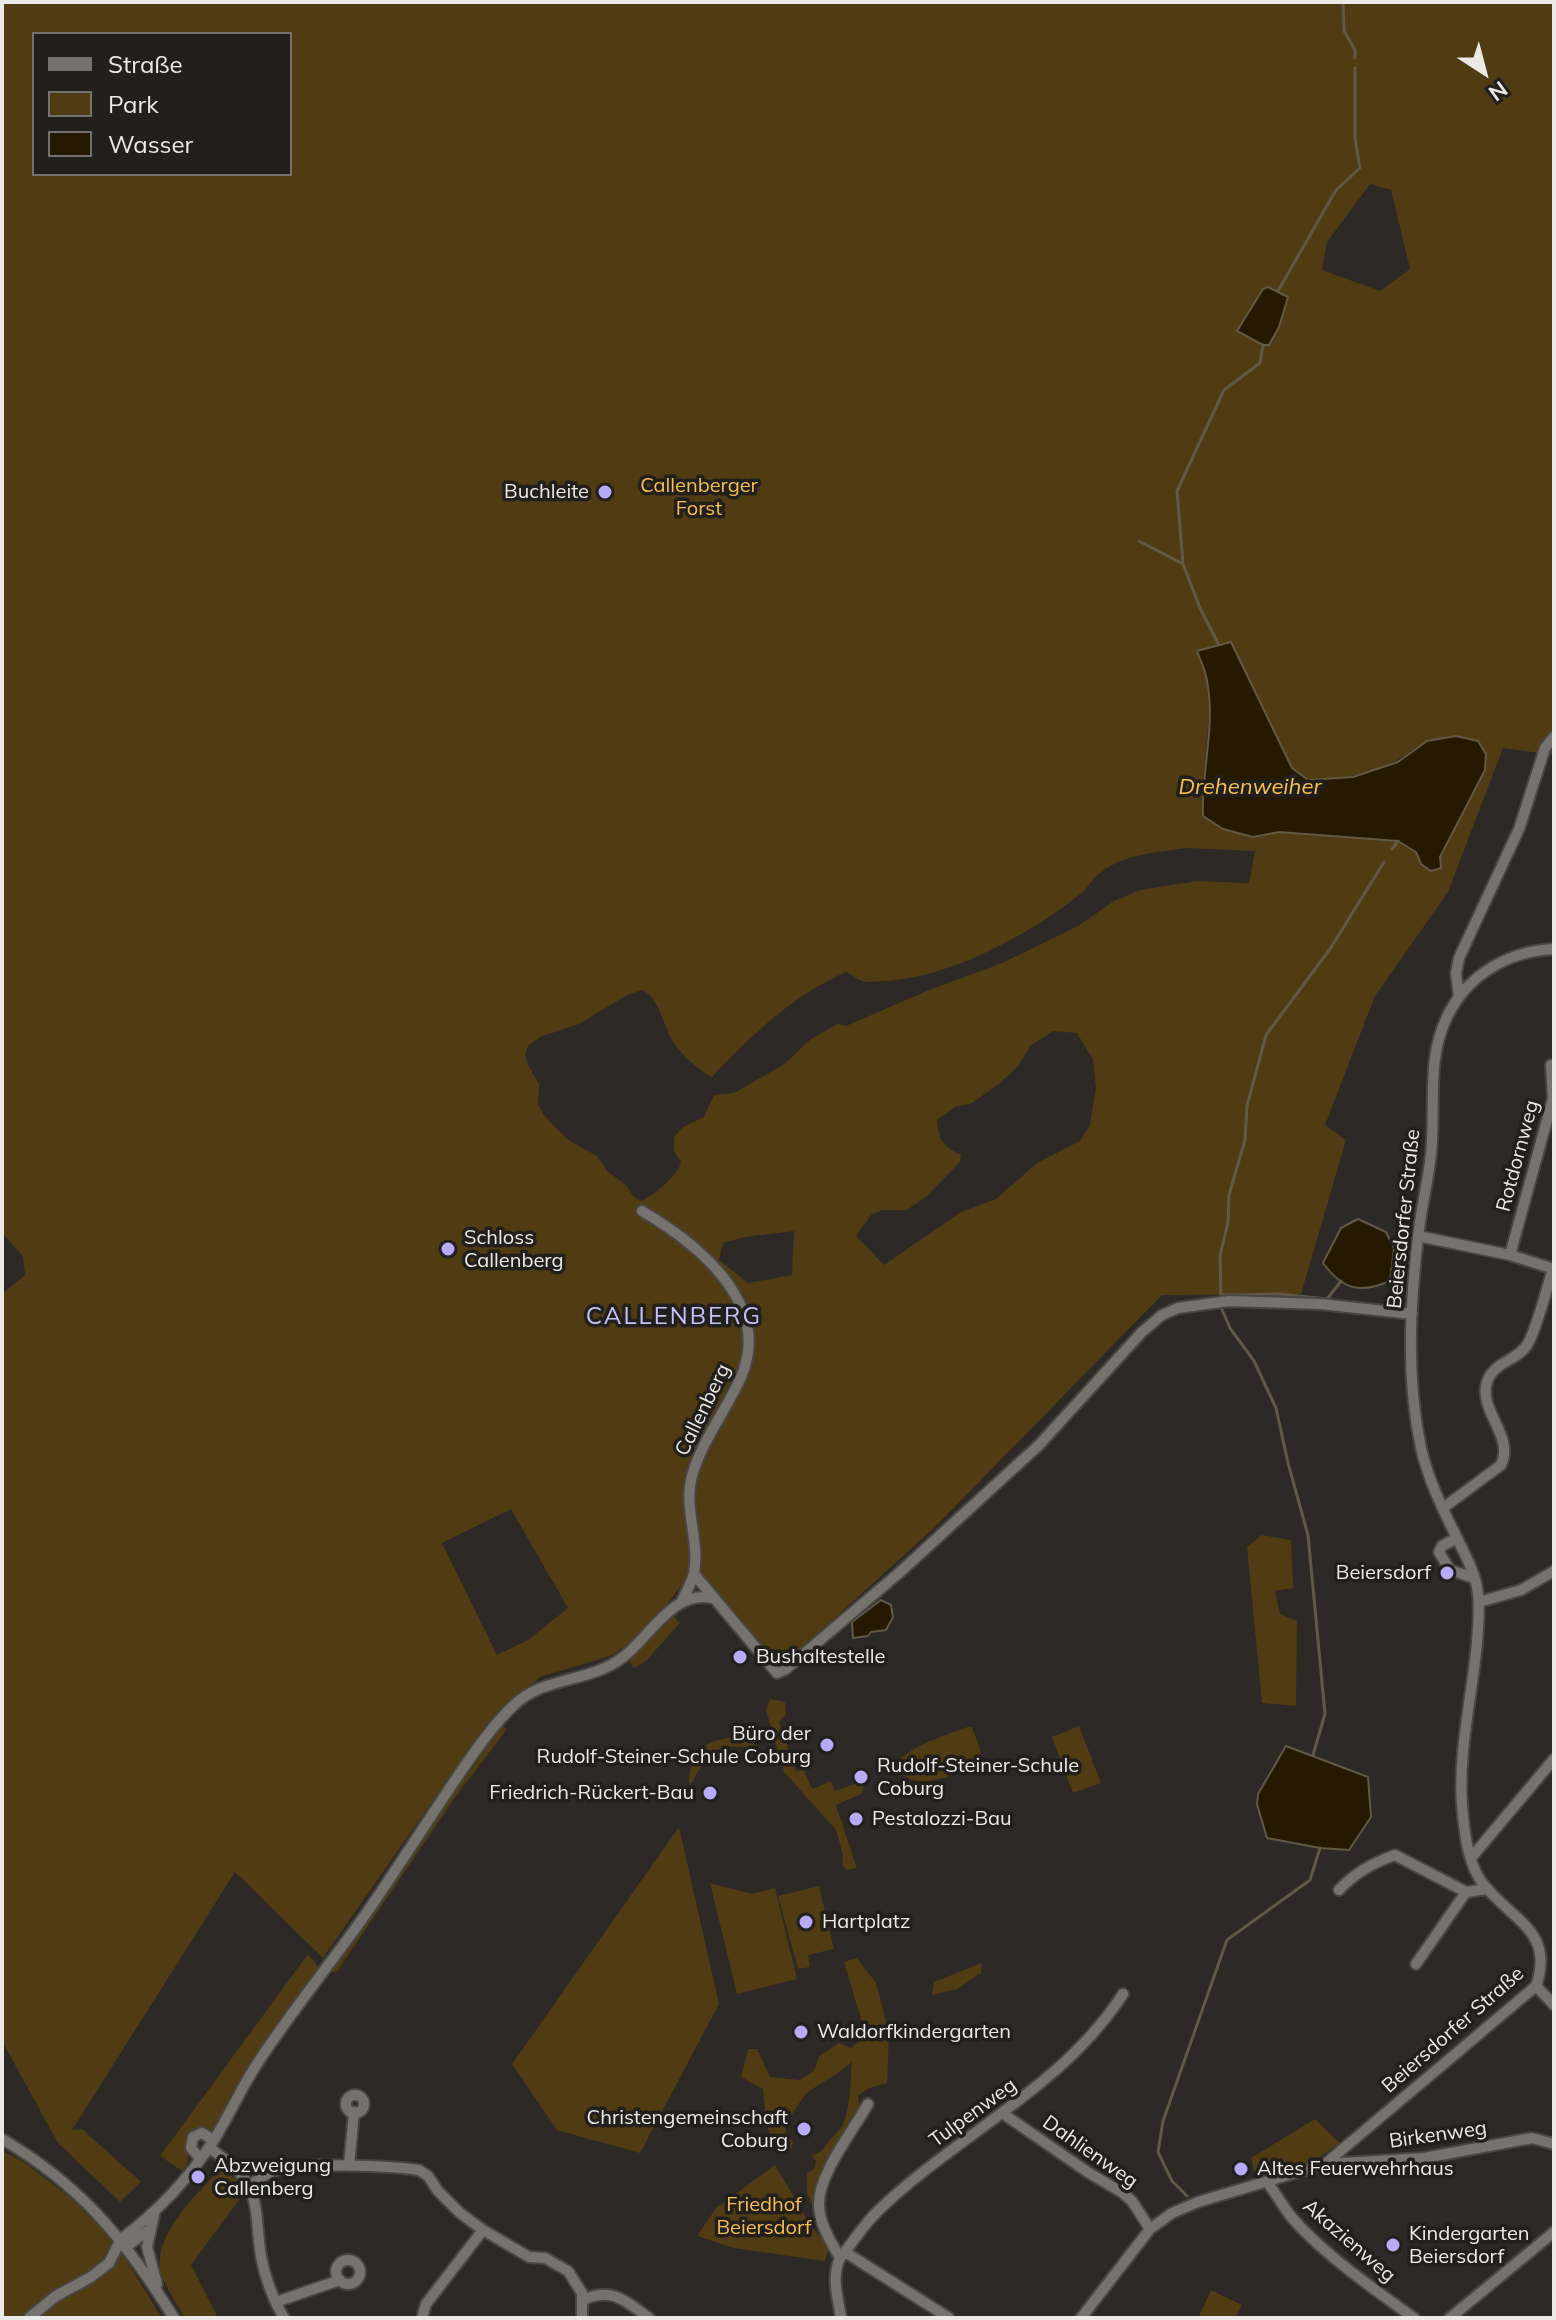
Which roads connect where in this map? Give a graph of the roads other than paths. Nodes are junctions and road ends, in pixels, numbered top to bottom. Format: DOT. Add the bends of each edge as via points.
graph roads {
  1 [pos="1554,737"];
  2 [pos="1554,949"];
  3 [pos="1459,997"];
  4 [pos="1551,1065"];
  5 [pos="642,1211"];
  6 [pos="1418,1236"];
  7 [pos="1510,1255"];
  8 [pos="1554,1269"];
  9 [pos="1412,1314"];
  10 [pos="1443,1508"];
  11 [pos="1457,1538"];
  12 [pos="1554,1571"];
  13 [pos="694,1574"];
  14 [pos="1474,1578"];
  15 [pos="713,1598"];
  16 [pos="682,1601"];
  17 [pos="1479,1602"];
  18 [pos="1554,1759"];
  19 [pos="1471,1858"];
  20 [pos="1488,1889"];
  21 [pos="1339,1890"];
  22 [pos="1466,1892"];
  23 [pos="1549,1948"];
  24 [pos="1416,1964"];
  25 [pos="1536,1986"];
  26 [pos="1123,1994"];
  27 [pos="1554,2005"];
  28 [pos="868,2104"];
  29 [pos="354,2112"];
  30 [pos="1002,2113"];
  31 [pos="2,2139"];
  32 [pos="211,2144"];
  33 [pos="1554,2144"];
  34 [pos="200,2158"];
  35 [pos="1325,2164"];
  36 [pos="349,2166"];
  37 [pos="1268,2183"];
  38 [pos="249,2186"];
  39 [pos="155,2213"];
  40 [pos="1150,2229"];
  41 [pos="149,2230"];
  42 [pos="483,2230"];
  43 [pos="1554,2232"];
  44 [pos="126,2246"];
  45 [pos="843,2255"];
  46 [pos="340,2280"];
  47 [pos="583,2300"];
  48 [pos="163,2301"];
  49 [pos="276,2302"];
  50 [pos="29,2318"];
  51 [pos="174,2318"];
  52 [pos="284,2318"];
  53 [pos="422,2318"];
  54 [pos="582,2318"];
  55 [pos="649,2318"];
  56 [pos="841,2318"];
  57 [pos="949,2318"];
  58 [pos="1081,2318"];
  59 [pos="1414,2318"];
  60 [pos="1450,2318"];
  1 -- 3 [label="street" via="1545,748 1519,829 1459,958"];
  2 -- 3 [label="street" via="1491,966"];
  3 -- 6 [label="street, Beiersdorfer Straße" via="1447,1017 1433,1067 1432,1152"];
  4 -- 7 [label="street, Rotdornweg" via="1553,1098"];
  5 -- 13 [label="street, Callenberg" via="704,1255 736,1295 749,1335 741,1378 691,1478"];
  6 -- 7 [label="street"];
  6 -- 9 [label="street, Beiersdorfer Straße"];
  7 -- 8 [label="street"];
  8 -- 10 [label="street" via="1528,1344 1496,1368 1486,1386 1504,1459"];
  9 -- 10 [label="street, Beiersdorfer Straße" via="1414,1408 1427,1468"];
  9 -- 15 [label="street" via="1229,1301 1178,1308 1142,1332 1039,1445 786,1669 777,1673"];
  10 -- 11 [label="street, Beiersdorfer Straße"];
  11 -- 14 [label="street, Beiersdorfer Straße"];
  11 -- 14 [label="street" via="1439,1552 1450,1570"];
  12 -- 17 [label="street" via="1521,1590"];
  13 -- 15 [label="street"];
  13 -- 16 [label="street"];
  14 -- 17 [label="street, Beiersdorfer Straße"];
  15 -- 16 [label="street"];
  16 -- 32 [label="street" via="619,1660 597,1672 546,1684 501,1719 284,2023"];
  17 -- 19 [label="street, Beiersdorfer Straße" via="1461,1782"];
  18 -- 19 [label="street"];
  19 -- 20 [label="street, Beiersdorfer Straße"];
  20 -- 22 [label="street"];
  20 -- 23 [label="street, Beiersdorfer Straße"];
  21 -- 22 [label="street" via="1352,1876 1395,1855"];
  22 -- 24 [label="street"];
  23 -- 25 [label="street, Beiersdorfer Straße"];
  25 -- 27 [label="street"];
  25 -- 35 [label="street, Beiersdorfer Straße"];
  26 -- 30 [label="street, Tulpenweg" via="1059,2069"];
  28 -- 45 [label="street" via="825,2174 818,2203 827,2235"];
  29 -- 36 [label="street"];
  30 -- 40 [label="street, Dahlienweg" via="1123,2193"];
  30 -- 45 [label="street, Tulpenweg" via="878,2211"];
  31 -- 44 [label="street" via="61,2180"];
  32 -- 34 [label="street"];
  32 -- 34 [label="street" via="202,2133 193,2137 191,2148"];
  32 -- 38 [label="street"];
  33 -- 35 [label="street, Birkenweg" via="1532,2138 1424,2158"];
  34 -- 39 [label="street"];
  35 -- 37 [label="street, Beiersdorfer Straße"];
  36 -- 38 [label="street" via="277,2169"];
  36 -- 42 [label="street" via="419,2170"];
  37 -- 40 [label="street, Beiersdorfer Straße" via="1198,2202"];
  37 -- 59 [label="street, Akazienweg" via="1289,2214 1320,2243"];
  38 -- 49 [label="street"];
  39 -- 41 [label="street"];
  39 -- 44 [label="street"];
  40 -- 58 [label="street, Beiersdorfer Straße"];
  41 -- 44 [label="street"];
  41 -- 48 [label="street" via="148,2257"];
  42 -- 47 [label="street" via="529,2257 561,2265 576,2281"];
  42 -- 53 [label="street" via="426,2304"];
  43 -- 60 [label="street"];
  44 -- 48 [label="street"];
  44 -- 50 [label="street" via="91,2277"];
  45 -- 56 [label="street" via="835,2269"];
  45 -- 57 [label="street"];
  46 -- 49 [label="street"];
  47 -- 54 [label="street"];
  47 -- 55 [label="street" via="609,2295"];
  48 -- 51 [label="street"];
  49 -- 52 [label="street"];
}
